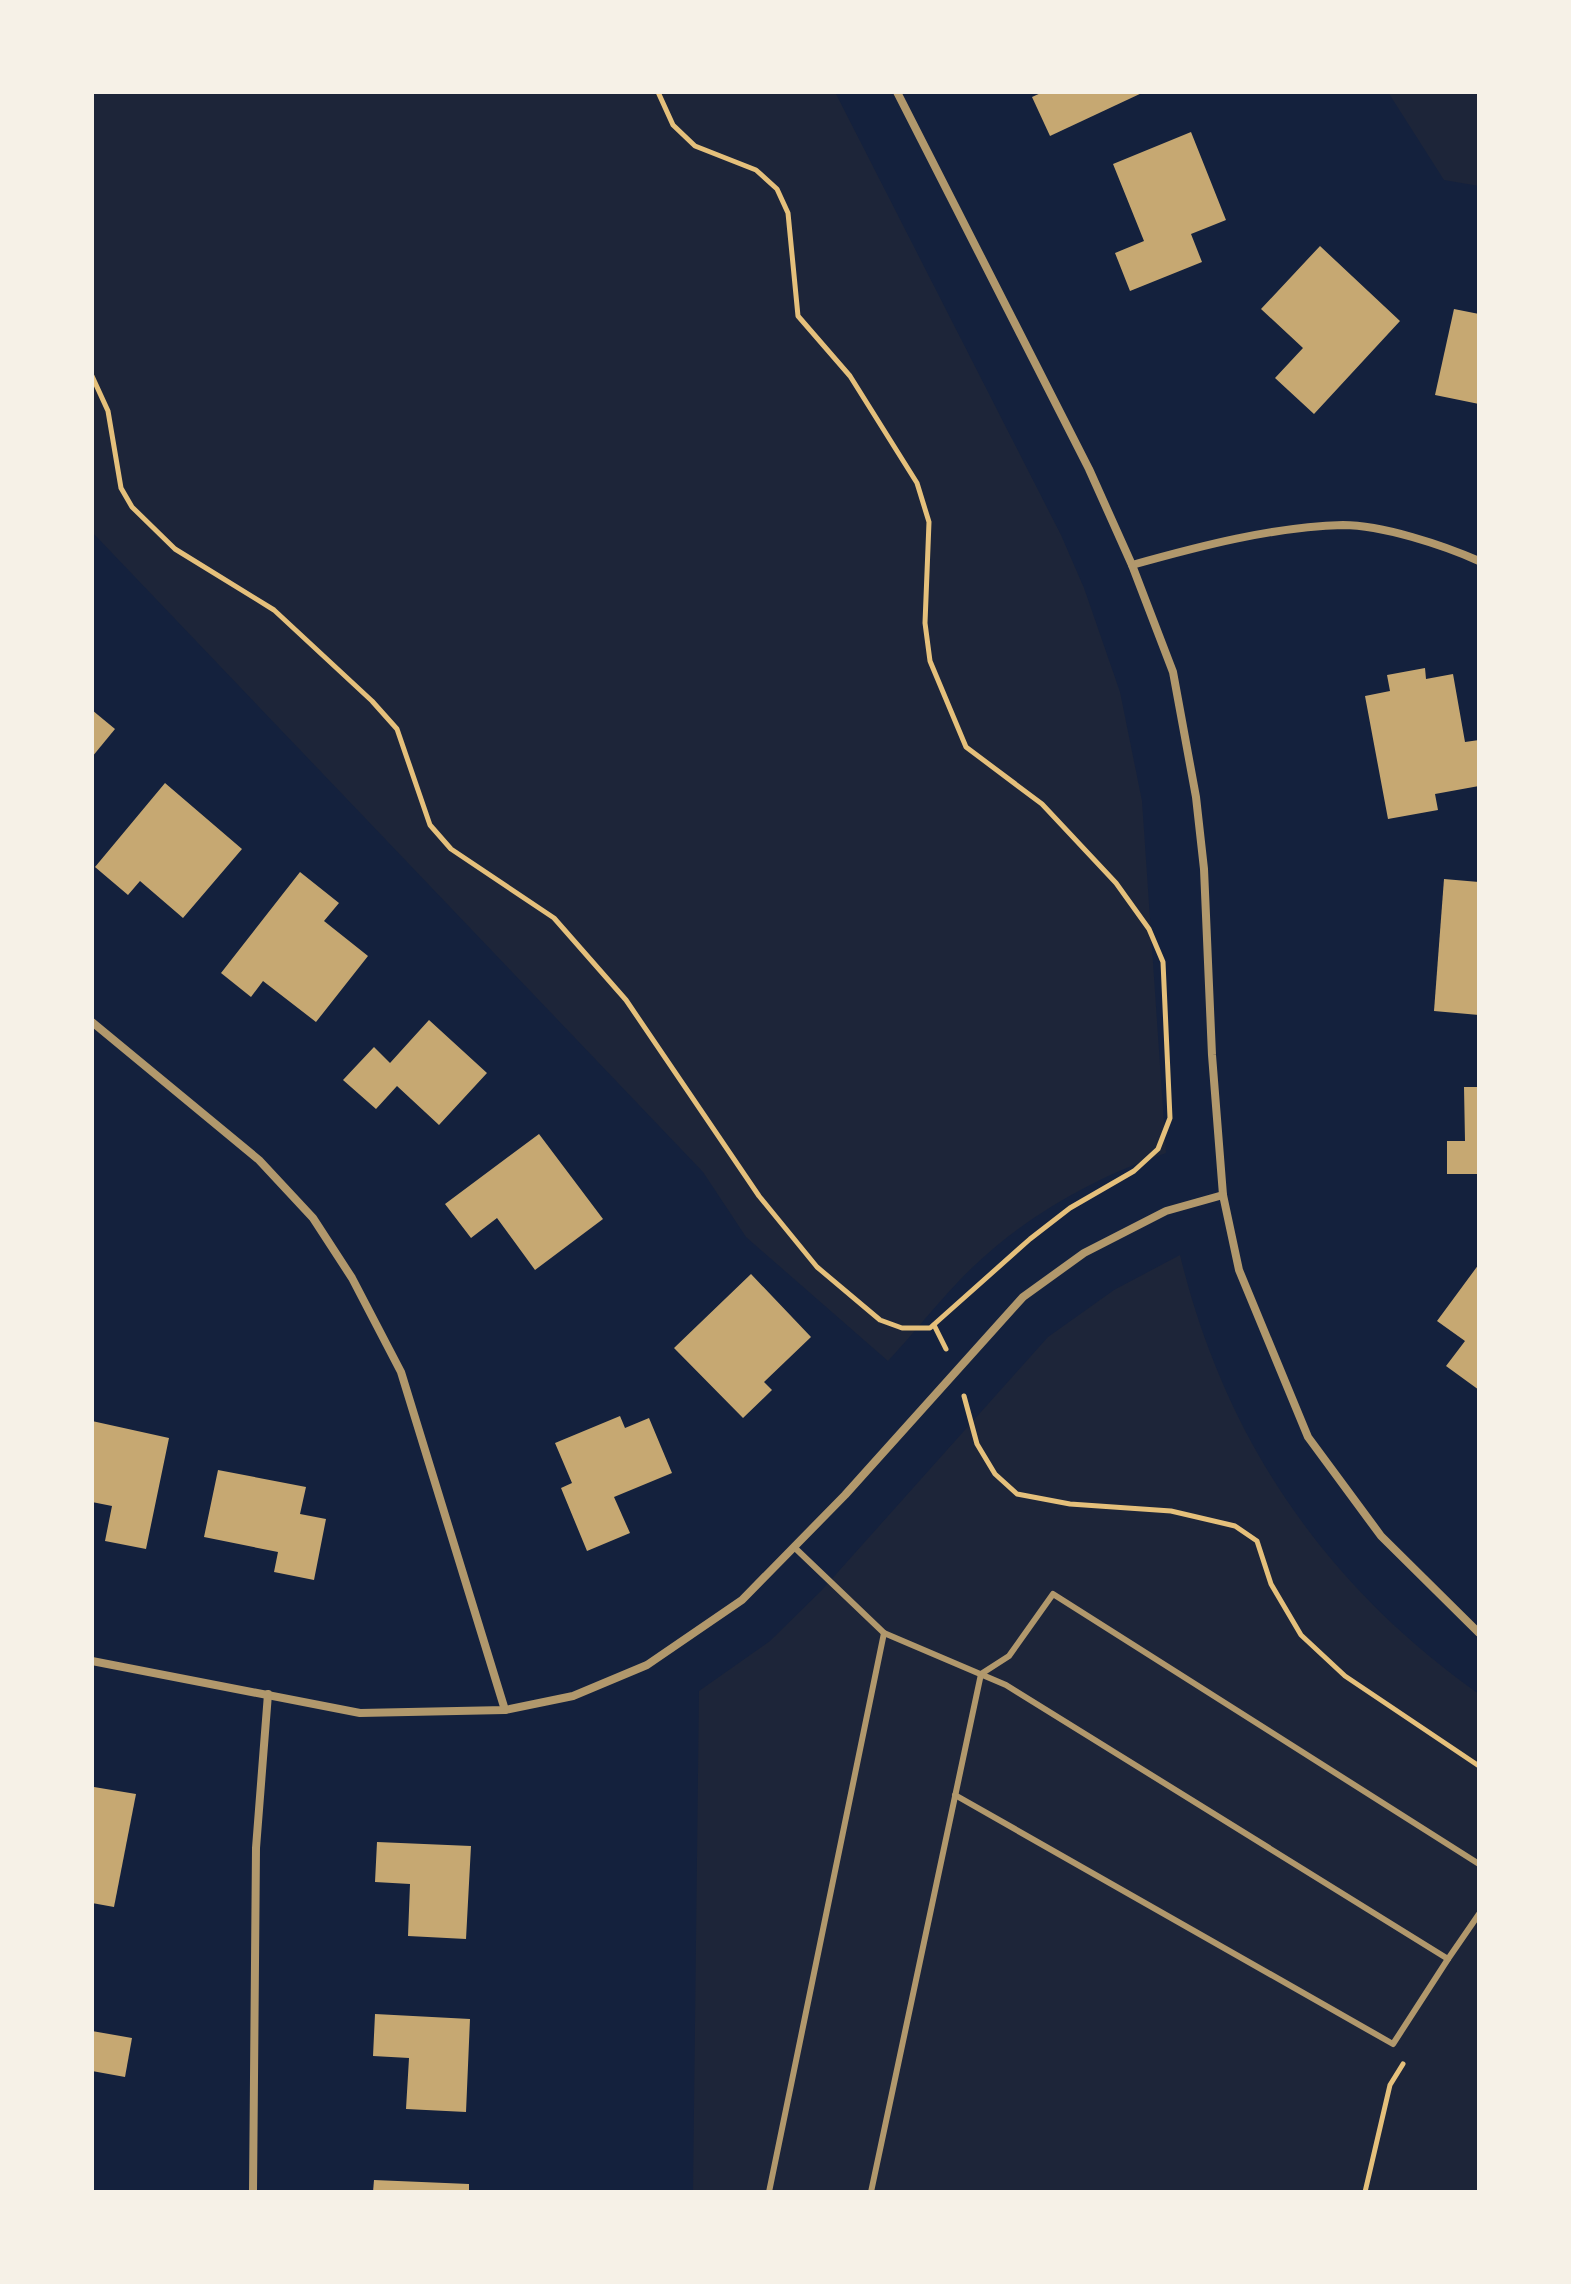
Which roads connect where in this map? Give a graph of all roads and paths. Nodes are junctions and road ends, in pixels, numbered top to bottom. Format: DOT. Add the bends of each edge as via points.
graph roads {
  1 [pos="658,92"];
  2 [pos="897,92"];
  3 [pos="92,376"];
  4 [pos="1479,561"];
  5 [pos="1132,565"];
  6 [pos="92,1022"];
  7 [pos="1223,1195"];
  8 [pos="934,1325"];
  9 [pos="955,1369"];
  10 [pos="794,1547"];
  11 [pos="884,1633"];
  12 [pos="1479,1633"];
  13 [pos="92,1661"];
  14 [pos="981,1674"];
  15 [pos="268,1694"];
  16 [pos="505,1710"];
  17 [pos="1479,1766"];
  18 [pos="955,1795"];
  19 [pos="1479,1864"];
  20 [pos="1479,1914"];
  21 [pos="1448,1959"];
  22 [pos="1410,2052"];
  23 [pos="253,2192"];
  24 [pos="769,2192"];
  25 [pos="871,2192"];
  26 [pos="1365,2192"];
  1 -- 8 [label="path" via="673,125 695,146 756,170 777,189 788,213 798,316 850,376 917,483 929,522 925,623 930,661 966,747 1042,804 1116,883 1149,929 1163,962 1170,1118 1158,1149 1134,1171 1070,1208 1030,1239"];
  2 -- 5 [label="street" via="1089,469"];
  3 -- 8 [label="path" via="108,411 121,488 132,507 175,549 274,610 397,729 430,825 451,849 554,918 603,972 759,1196 817,1267 880,1320 902,1328"];
  4 -- 5 [label="street" via="1406,537 1345,525 1254,535"];
  5 -- 7 [label="street" via="1173,672 1196,797"];
  6 -- 16 [label="street" via="259,1160 313,1218 352,1278 401,1372"];
  7 -- 9 [label="street" via="1166,1211 1084,1253 1023,1297"];
  7 -- 12 [label="street" via="1239,1270 1308,1437 1381,1536"];
  8 -- 9 [label="path"];
  9 -- 10 [label="street"];
  9 -- 17 [label="path" via="977,1444 995,1474 1017,1494 1070,1504 1171,1511 1235,1526 1257,1541 1271,1584 1301,1635 1345,1676"];
  10 -- 11 [label="lane"];
  10 -- 16 [label="street" via="742,1600 647,1665 573,1696"];
  11 -- 14 [label="lane"];
  11 -- 24 [label="lane"];
  13 -- 15 [label="street"];
  14 -- 18 [label="lane"];
  14 -- 19 [label="lane" via="1009,1656 1053,1594"];
  14 -- 21 [label="lane"];
  15 -- 16 [label="street" via="360,1713"];
  15 -- 23 [label="street" via="256,1848"];
  18 -- 21 [label="lane" via="1393,2044"];
  18 -- 25 [label="lane"];
  20 -- 21 [label="lane"];
  22 -- 26 [label="path" via="1390,2085"];
}
